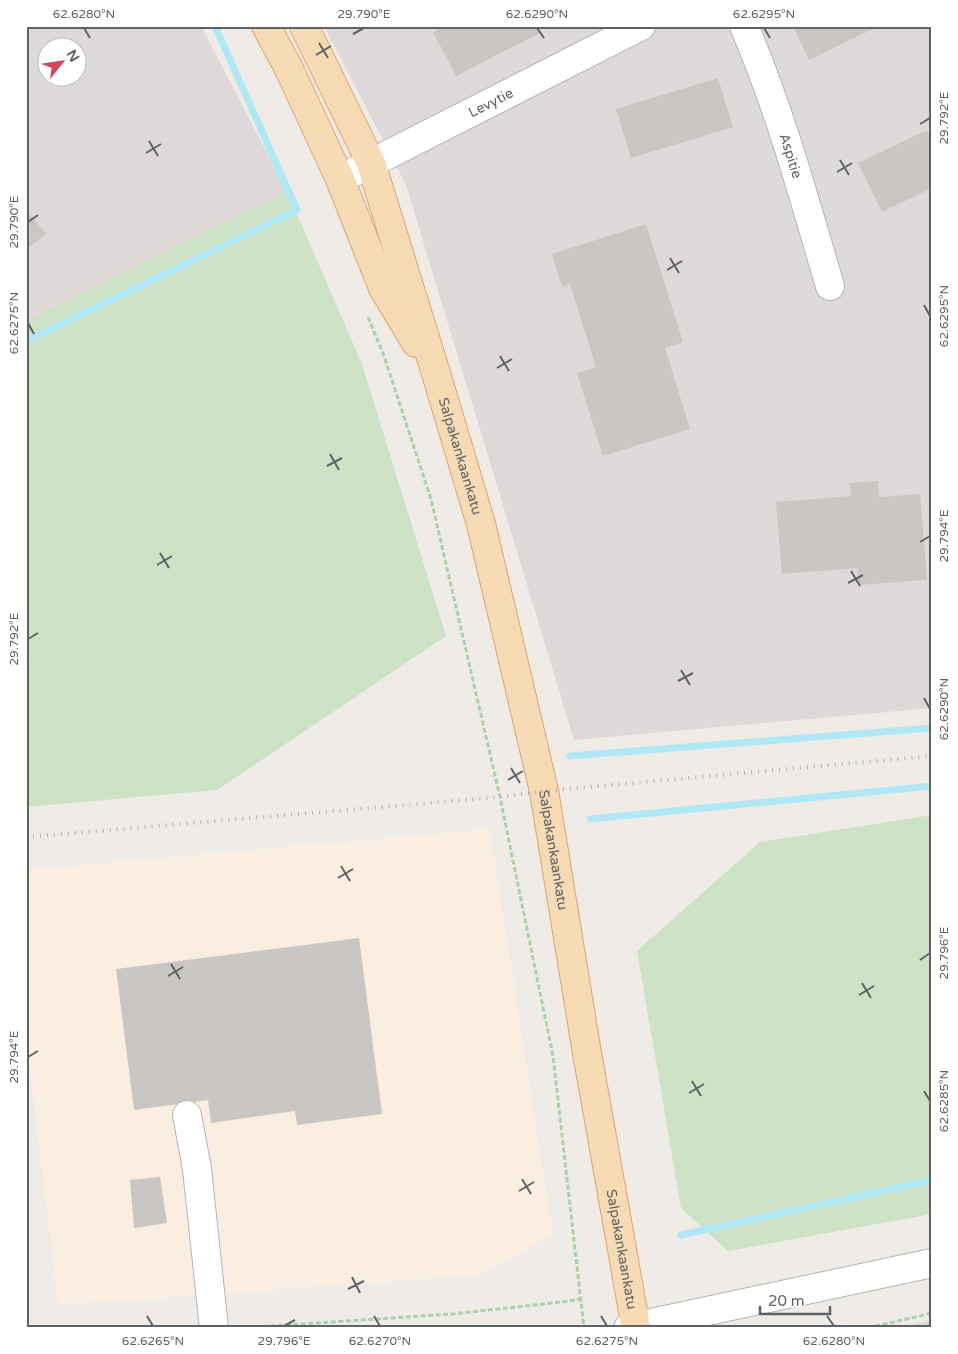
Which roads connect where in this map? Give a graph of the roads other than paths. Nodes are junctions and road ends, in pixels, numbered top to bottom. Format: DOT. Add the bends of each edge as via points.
graph roads {
  1 [pos="266,26"];
  2 [pos="304,26"];
  3 [pos="641,26"];
  4 [pos="744,26"];
  5 [pos="370,163"];
  6 [pos="340,179"];
  7 [pos="830,286"];
  8 [pos="438,380"];
  9 [pos="187,1115"];
  10 [pos="932,1263"];
  11 [pos="633,1327"];
  12 [pos="214,1328"];
  1 -- 6 [label="main road, Salpakankaankatu"];
  2 -- 5 [label="main road, Salpakankaankatu"];
  3 -- 5 [label="street, Levytie"];
  4 -- 7 [label="street, Aspitie" via="762,67 794,163"];
  5 -- 6 [label="street, Levytie"];
  5 -- 8 [label="main road, Salpakankaankatu"];
  6 -- 8 [label="main road, Salpakankaankatu" via="383,288"];
  8 -- 11 [label="main road, Salpakankaankatu" via="481,524 544,791"];
  9 -- 12 [label="street" via="197,1169"];
  10 -- 11 [label="street"];
}
